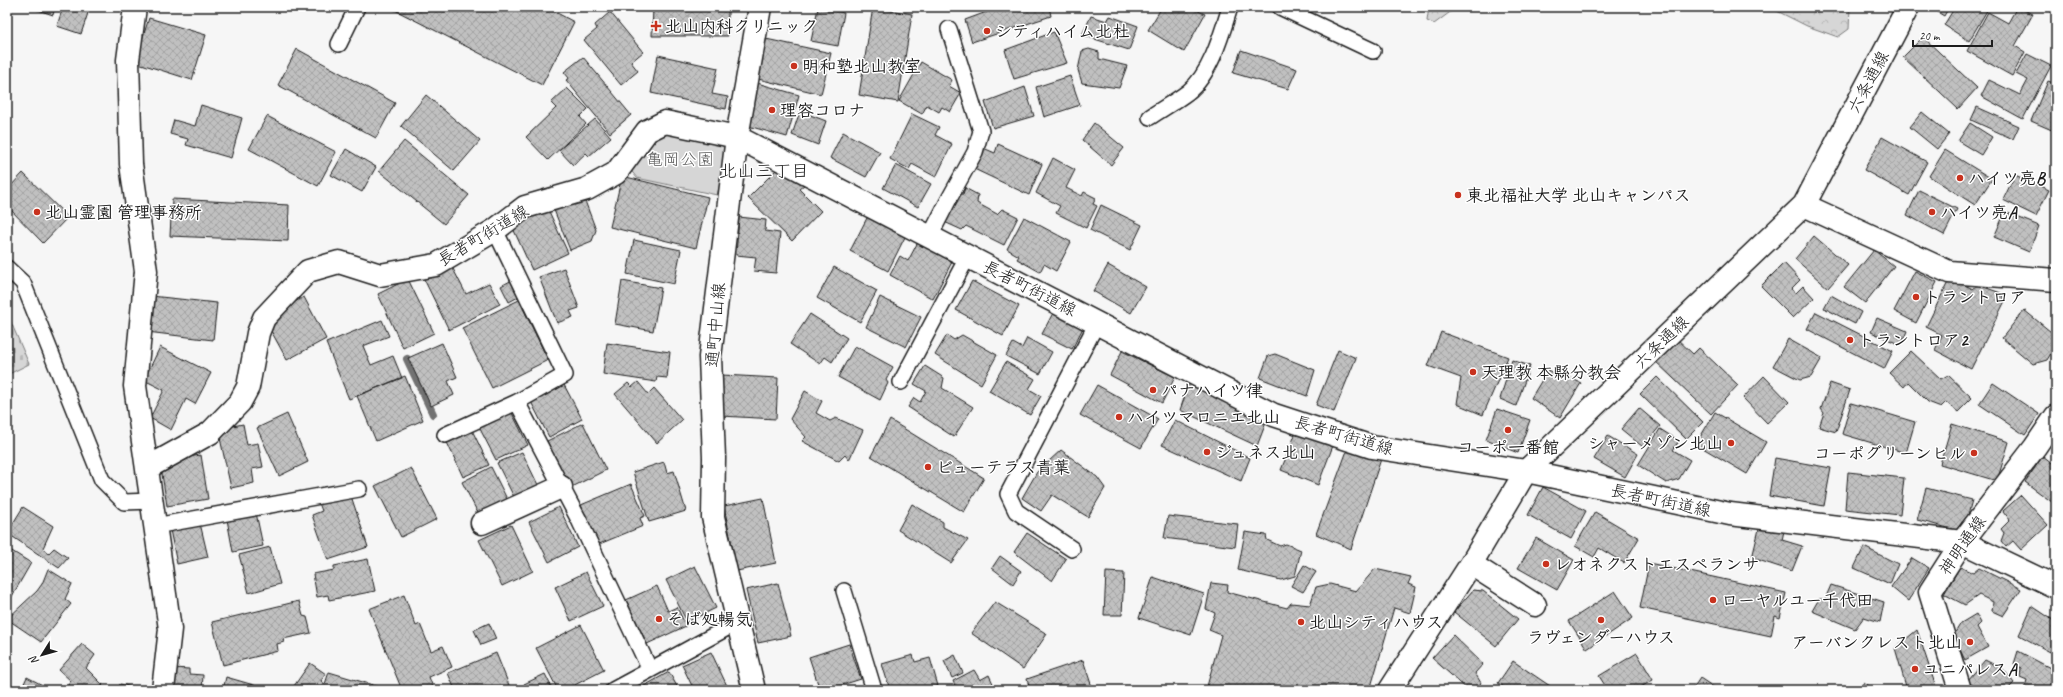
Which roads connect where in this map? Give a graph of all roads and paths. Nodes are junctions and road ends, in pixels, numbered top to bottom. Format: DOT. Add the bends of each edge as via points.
graph roads {
  1 [pos="135,7"];
  2 [pos="357,7"];
  3 [pos="760,7"];
  4 [pos="1230,7"];
  5 [pos="1280,7"];
  6 [pos="1908,7"];
  7 [pos="949,30"];
  8 [pos="339,44"];
  9 [pos="1373,51"];
  10 [pos="1150,117"];
  11 [pos="738,137"];
  12 [pos="1804,205"];
  13 [pos="495,230"];
  14 [pos="930,236"];
  15 [pos="968,256"];
  16 [pos="7,268"];
  17 [pos="2056,280"];
  18 [pos="1097,323"];
  19 [pos="901,382"];
  20 [pos="517,402"];
  21 [pos="2056,416"];
  22 [pos="445,435"];
  23 [pos="147,468"];
  24 [pos="1526,471"];
  25 [pos="561,487"];
  26 [pos="359,489"];
  27 [pos="152,501"];
  28 [pos="482,523"];
  29 [pos="155,526"];
  30 [pos="1962,542"];
  31 [pos="1072,549"];
  32 [pos="1471,564"];
  33 [pos="2056,587"];
  34 [pos="844,591"];
  35 [pos="1535,605"];
  36 [pos="738,622"];
  37 [pos="650,670"];
  38 [pos="163,690"];
  39 [pos="613,690"];
  40 [pos="754,690"];
  41 [pos="874,690"];
  42 [pos="1390,690"];
  43 [pos="1960,690"];
  1 -- 23 [label="street" via="128,60 131,164 146,271 135,386"];
  2 -- 8 [label="lane"];
  3 -- 11 [label="street, 通町中山線"];
  4 -- 10 [label="lane" via="1220,42 1190,91"];
  5 -- 9 [label="lane"];
  6 -- 12 [label="street, 六条通線"];
  7 -- 14 [label="lane" via="981,131 975,152"];
  11 -- 13 [label="street, 長者町街道線" via="666,122 648,131 616,173 587,189 525,207"];
  11 -- 14 [label="street, 長者町街道線"];
  11 -- 36 [label="street, 通町中山線" via="710,357 714,458 713,517"];
  12 -- 17 [label="street" via="1949,272"];
  12 -- 24 [label="street, 六条通線"];
  13 -- 20 [label="lane" via="565,375"];
  13 -- 23 [label="street, 長者町街道線" via="436,265 380,275 339,262 308,271 264,318 258,333 248,388 240,402 210,433"];
  14 -- 15 [label="street, 長者町街道線"];
  15 -- 18 [label="street, 長者町街道線"];
  15 -- 19 [label="lane"];
  16 -- 27 [label="lane" via="23,284 102,480 124,502"];
  18 -- 24 [label="street, 長者町街道線" via="1274,415 1372,447"];
  18 -- 31 [label="lane" via="1008,494 1016,511"];
  20 -- 22 [label="lane"];
  20 -- 25 [label="lane"];
  21 -- 30 [label="street, 神明通線"];
  23 -- 27 [label="street"];
  24 -- 30 [label="street, 長者町街道線" via="1730,514"];
  24 -- 32 [label="street, 六条通線"];
  25 -- 28 [label="street"];
  25 -- 37 [label="lane" via="580,520"];
  26 -- 29 [label="lane"];
  27 -- 29 [label="street"];
  29 -- 38 [label="street" via="170,629"];
  30 -- 33 [label="street, 長者町街道線"];
  30 -- 43 [label="street, 神明通線" via="1930,592"];
  32 -- 35 [label="street"];
  32 -- 42 [label="street, 六条通線"];
  34 -- 41 [label="lane"];
  36 -- 37 [label="lane"];
  36 -- 40 [label="street, 通町中山線"];
  37 -- 39 [label="lane"];
}
